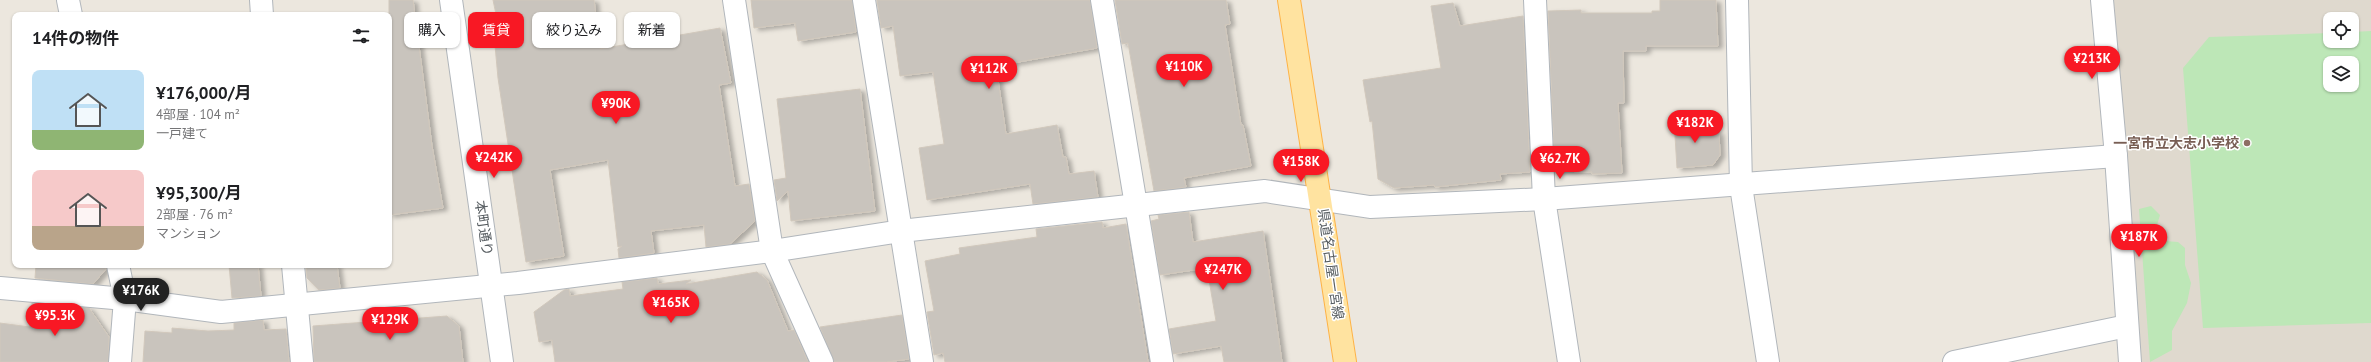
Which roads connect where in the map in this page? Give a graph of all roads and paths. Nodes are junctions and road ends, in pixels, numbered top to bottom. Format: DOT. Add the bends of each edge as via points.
graph roads {
  1 [pos="68,0"];
  2 [pos="260,0"];
  3 [pos="451,0"];
  4 [pos="734,0"];
  5 [pos="864,0"];
  6 [pos="1102,0"];
  7 [pos="1289,0"];
  8 [pos="1535,0"];
  9 [pos="1737,0"];
  10 [pos="2102,0"];
  11 [pos="70,12"];
  12 [pos="262,12"];
  13 [pos="2116,156"];
  14 [pos="1740,186"];
  15 [pos="1544,199"];
  16 [pos="1322,200"];
  17 [pos="1137,205"];
  18 [pos="901,231"];
  19 [pos="772,251"];
  20 [pos="119,268"];
  21 [pos="293,268"];
  22 [pos="493,286"];
  23 [pos="0,288"];
  24 [pos="125,299"];
  25 [pos="298,305"];
  26 [pos="2127,326"];
  27 [pos="120,362"];
  28 [pos="302,362"];
  29 [pos="502,362"];
  30 [pos="822,362"];
  31 [pos="922,362"];
  32 [pos="1162,362"];
  33 [pos="1345,362"];
  34 [pos="1570,362"];
  35 [pos="1768,362"];
  36 [pos="1954,362"];
  37 [pos="2130,362"];
  1 -- 11 [label="street"];
  2 -- 12 [label="street"];
  3 -- 22 [label="street, 本町通り"];
  4 -- 19 [label="street"];
  5 -- 18 [label="street"];
  6 -- 17 [label="street"];
  7 -- 16 [label="main road, 県道名古屋一宮線"];
  8 -- 15 [label="street"];
  9 -- 14 [label="street"];
  10 -- 13 [label="street"];
  13 -- 14 [label="street"];
  13 -- 26 [label="street"];
  14 -- 15 [label="street"];
  14 -- 35 [label="street"];
  15 -- 16 [label="street" via="1370,207"];
  15 -- 34 [label="street"];
  16 -- 17 [label="street" via="1265,191"];
  16 -- 33 [label="main road, 県道名古屋一宮線"];
  17 -- 18 [label="street"];
  17 -- 32 [label="street"];
  18 -- 19 [label="street"];
  18 -- 31 [label="street"];
  19 -- 22 [label="street"];
  19 -- 30 [label="street"];
  20 -- 24 [label="street"];
  21 -- 25 [label="street"];
  22 -- 25 [label="street"];
  22 -- 29 [label="street, 本町通り"];
  23 -- 24 [label="street"];
  24 -- 25 [label="street" via="221,312"];
  24 -- 27 [label="street"];
  25 -- 28 [label="street"];
  26 -- 36 [label="street"];
  26 -- 37 [label="street"];
}
